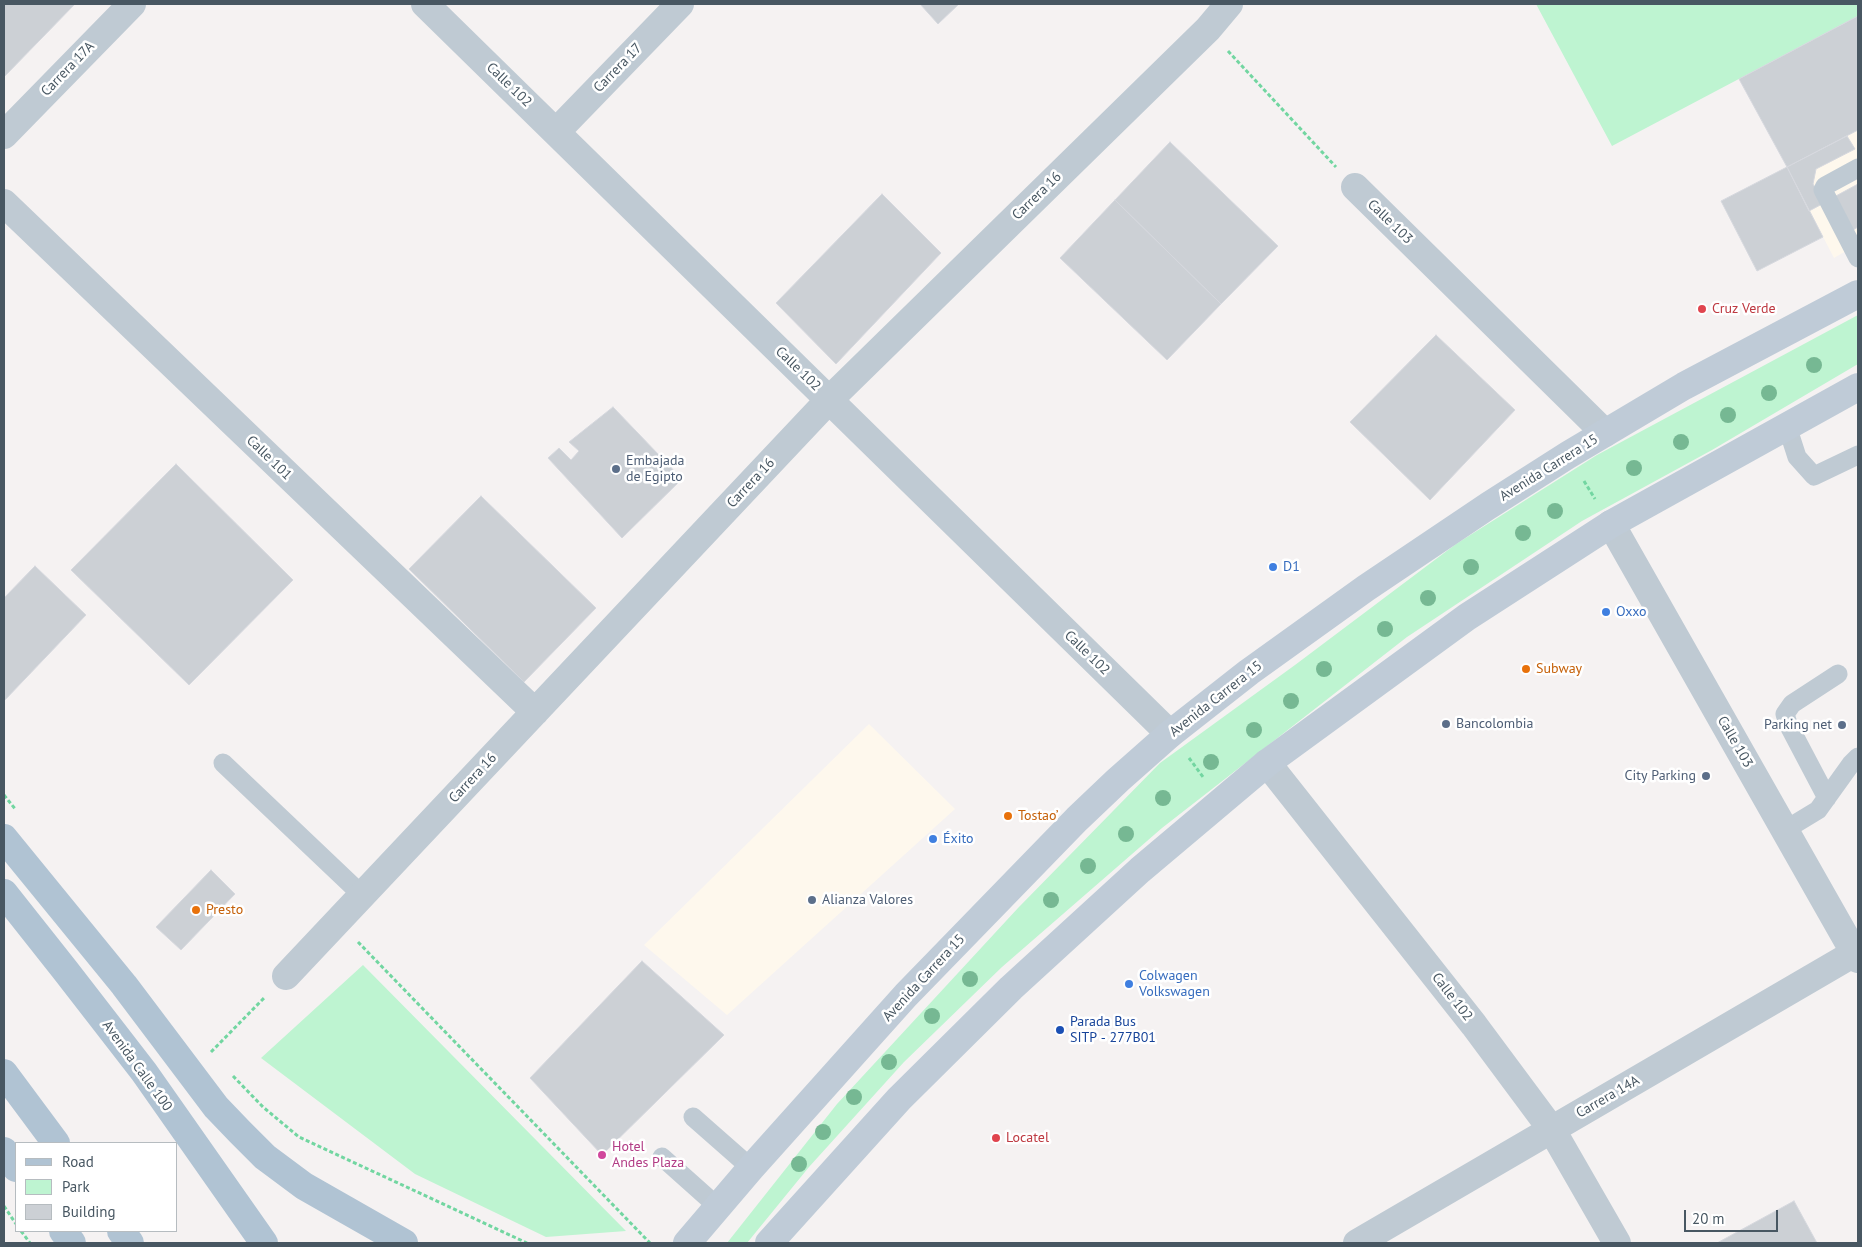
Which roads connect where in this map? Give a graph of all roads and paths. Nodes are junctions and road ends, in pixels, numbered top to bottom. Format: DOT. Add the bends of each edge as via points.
graph roads {
  1 [pos="132,4"];
  2 [pos="426,4"];
  3 [pos="680,4"];
  4 [pos="1229,4"];
  5 [pos="1208,29"];
  6 [pos="556,132"];
  7 [pos="4,135"];
  8 [pos="1858,168"];
  9 [pos="1355,187"];
  10 [pos="4,203"];
  11 [pos="1858,258"];
  12 [pos="1858,294"];
  13 [pos="1858,387"];
  14 [pos="829,400"];
  15 [pos="1787,426"];
  16 [pos="1605,433"];
  17 [pos="1858,454"];
  18 [pos="1568,455"];
  19 [pos="1611,524"];
  20 [pos="1838,674"];
  21 [pos="535,712"];
  22 [pos="1170,734"];
  23 [pos="1858,757"];
  24 [pos="223,763"];
  25 [pos="1267,764"];
  26 [pos="4,795"];
  27 [pos="1827,798"];
  28 [pos="1222,801"];
  29 [pos="22,817"];
  30 [pos="1785,830"];
  31 [pos="4,838"];
  32 [pos="4,893"];
  33 [pos="362,895"];
  34 [pos="337,921"];
  35 [pos="1857,954"];
  36 [pos="286,976"];
  37 [pos="207,1044"];
  38 [pos="212,1051"];
  39 [pos="217,1057"];
  40 [pos="228,1069"];
  41 [pos="4,1073"];
  42 [pos="190,1073"];
  43 [pos="693,1116"];
  44 [pos="1552,1130"];
  45 [pos="55,1142"];
  46 [pos="4,1152"];
  47 [pos="662,1157"];
  48 [pos="15,1167"];
  49 [pos="752,1168"];
  50 [pos="4,1206"];
  51 [pos="718,1207"];
  52 [pos="15,1222"];
  53 [pos="22,1232"];
  54 [pos="64,1232"];
  55 [pos="122,1232"];
  56 [pos="30,1243"];
  57 [pos="72,1243"];
  58 [pos="130,1243"];
  59 [pos="264,1243"];
  60 [pos="404,1243"];
  61 [pos="528,1243"];
  62 [pos="650,1243"];
  63 [pos="687,1243"];
  64 [pos="769,1243"];
  65 [pos="1357,1243"];
  66 [pos="1618,1243"];
  1 -- 7 [label="street, Carrera 17A"];
  2 -- 6 [label="street, Calle 102"];
  3 -- 6 [label="street, Carrera 17"];
  4 -- 5 [label="street, Carrera 16"];
  5 -- 9 [label="path"];
  5 -- 14 [label="street, Carrera 16"];
  6 -- 14 [label="street, Calle 102"];
  8 -- 11 [label="lane" via="1823,190"];
  9 -- 16 [label="street, Calle 103"];
  10 -- 21 [label="street, Calle 101"];
  12 -- 16 [label="main road, Avenida Carrera 15" via="1684,386"];
  13 -- 15 [label="main road"];
  14 -- 21 [label="street, Carrera 16"];
  14 -- 22 [label="street, Calle 102"];
  15 -- 17 [label="lane" via="1797,457 1814,476"];
  15 -- 19 [label="main road"];
  16 -- 18 [label="main road, Avenida Carrera 15"];
  18 -- 19 [label="path"];
  18 -- 22 [label="main road, Avenida Carrera 15" via="1366,588 1249,672"];
  19 -- 25 [label="main road" via="1467,616"];
  19 -- 30 [label="street, Calle 103"];
  20 -- 27 [label="lane" via="1792,704 1785,714"];
  21 -- 33 [label="street, Carrera 16"];
  22 -- 28 [label="path"];
  22 -- 49 [label="main road, Avenida Carrera 15" via="1077,819 913,988"];
  23 -- 27 [label="lane"];
  24 -- 33 [label="lane"];
  25 -- 28 [label="main road"];
  25 -- 44 [label="street, Calle 102"];
  26 -- 29 [label="path"];
  27 -- 30 [label="lane" via="1818,810"];
  28 -- 64 [label="main road" via="1140,870 1011,988 898,1099"];
  30 -- 35 [label="street, Calle 103"];
  31 -- 42 [label="main road" via="124,985"];
  32 -- 59 [label="main road, Avenida Calle 100" via="144,1072"];
  33 -- 34 [label="street, Carrera 16"];
  34 -- 36 [label="street, Carrera 16"];
  34 -- 62 [label="path"];
  35 -- 44 [label="street, Carrera 14A"];
  36 -- 38 [label="path"];
  37 -- 38 [label="path"];
  38 -- 39 [label="path"];
  38 -- 42 [label="path"];
  40 -- 61 [label="path" via="263,1107 299,1137"];
  41 -- 45 [label="main road"];
  42 -- 60 [label="main road" via="216,1107 266,1157 304,1186"];
  43 -- 49 [label="lane"];
  44 -- 65 [label="street, Carrera 14A"];
  44 -- 66 [label="street, Calle 102"];
  46 -- 48 [label="main road"];
  47 -- 51 [label="lane"];
  49 -- 51 [label="main road, Avenida Carrera 15"];
  50 -- 52 [label="path"];
  51 -- 63 [label="main road, Avenida Carrera 15"];
  53 -- 56 [label="path"];
  54 -- 57 [label="main road"];
  55 -- 58 [label="main road"];
}
